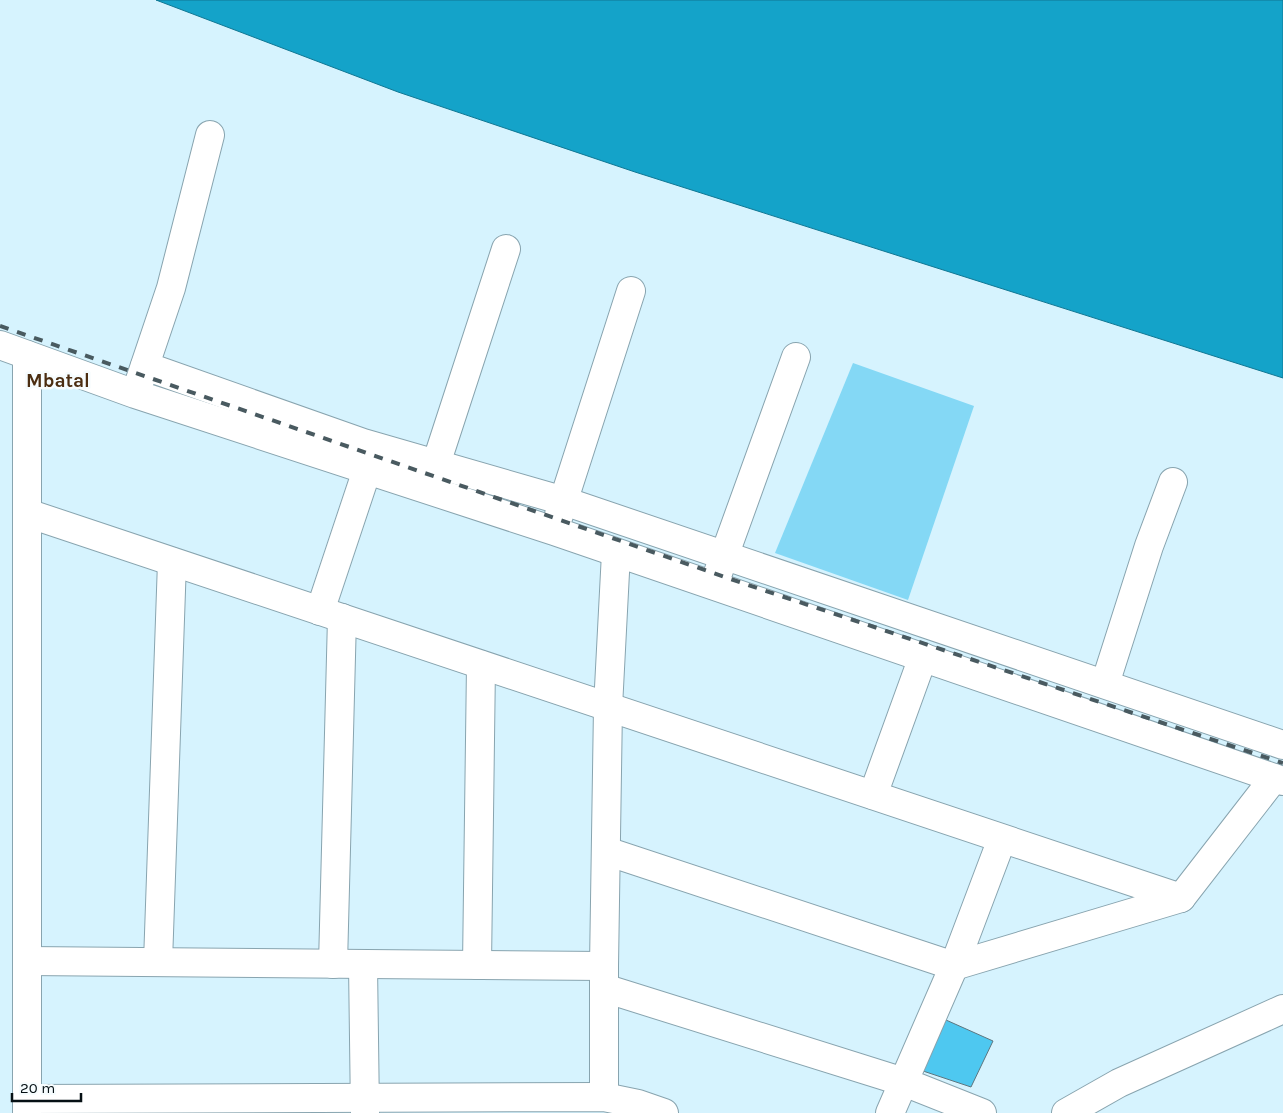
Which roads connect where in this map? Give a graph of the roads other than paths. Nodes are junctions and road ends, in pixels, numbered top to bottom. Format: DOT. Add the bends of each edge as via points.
graph roads {
  1 [pos="210,135"];
  2 [pos="506,249"];
  3 [pos="631,291"];
  4 [pos="0,345"];
  5 [pos="27,355"];
  6 [pos="796,357"];
  7 [pos="144,366"];
  8 [pos="135,394"];
  9 [pos="436,464"];
  10 [pos="367,470"];
  11 [pos="1173,482"];
  12 [pos="564,501"];
  13 [pos="27,513"];
  14 [pos="554,531"];
  15 [pos="616,553"];
  16 [pos="724,556"];
  17 [pos="172,562"];
  18 [pos="713,586"];
  19 [pos="331,614"];
  20 [pos="923,657"];
  21 [pos="481,665"];
  22 [pos="1105,684"];
  23 [pos="608,707"];
  24 [pos="1283,745"];
  25 [pos="1279,779"];
  26 [pos="873,795"];
  27 [pos="1002,839"];
  28 [pos="606,851"];
  29 [pos="1181,898"];
  30 [pos="28,961"];
  31 [pos="158,962"];
  32 [pos="334,964"];
  33 [pos="363,964"];
  34 [pos="476,965"];
  35 [pos="954,966"];
  36 [pos="604,977"];
  37 [pos="1283,1009"];
  38 [pos="904,1082"];
  39 [pos="604,1097"];
  40 [pos="500,1105"];
  41 [pos="27,1106"];
  42 [pos="365,1106"];
  43 [pos="637,1108"];
  44 [pos="664,1113"];
  45 [pos="890,1113"];
  46 [pos="982,1113"];
  47 [pos="1066,1113"];
  1 -- 7 [label="street" via="171,288"];
  2 -- 9 [label="street"];
  3 -- 12 [label="street"];
  4 -- 5 [label="street"];
  5 -- 8 [label="street"];
  5 -- 13 [label="street"];
  6 -- 16 [label="street"];
  7 -- 8 [label="street"];
  7 -- 9 [label="street" via="363,443"];
  8 -- 10 [label="street"];
  9 -- 12 [label="street"];
  10 -- 14 [label="street"];
  10 -- 19 [label="street"];
  11 -- 22 [label="street"];
  12 -- 14 [label="street"];
  12 -- 16 [label="street"];
  13 -- 17 [label="street"];
  13 -- 30 [label="street"];
  14 -- 15 [label="street"];
  15 -- 18 [label="street"];
  15 -- 23 [label="street"];
  16 -- 18 [label="street"];
  16 -- 22 [label="street"];
  17 -- 19 [label="street"];
  17 -- 31 [label="street"];
  18 -- 20 [label="street"];
  19 -- 21 [label="street"];
  19 -- 32 [label="street"];
  20 -- 25 [label="street"];
  20 -- 26 [label="street"];
  21 -- 23 [label="street"];
  21 -- 34 [label="street"];
  22 -- 24 [label="street"];
  23 -- 26 [label="street"];
  23 -- 28 [label="street"];
  25 -- 29 [label="street"];
  26 -- 27 [label="street"];
  27 -- 29 [label="street"];
  27 -- 35 [label="street"];
  28 -- 35 [label="street"];
  28 -- 36 [label="street"];
  29 -- 35 [label="street"];
  30 -- 31 [label="street"];
  30 -- 41 [label="street"];
  31 -- 32 [label="street"];
  32 -- 33 [label="street"];
  33 -- 34 [label="street"];
  33 -- 42 [label="street"];
  34 -- 36 [label="street"];
  35 -- 38 [label="street"];
  36 -- 38 [label="street"];
  36 -- 39 [label="street"];
  37 -- 47 [label="street" via="1119,1083"];
  38 -- 45 [label="street"];
  38 -- 46 [label="street"];
  39 -- 40 [label="street"];
  39 -- 43 [label="street"];
  40 -- 42 [label="street"];
  41 -- 42 [label="street"];
  43 -- 44 [label="street"];
}
